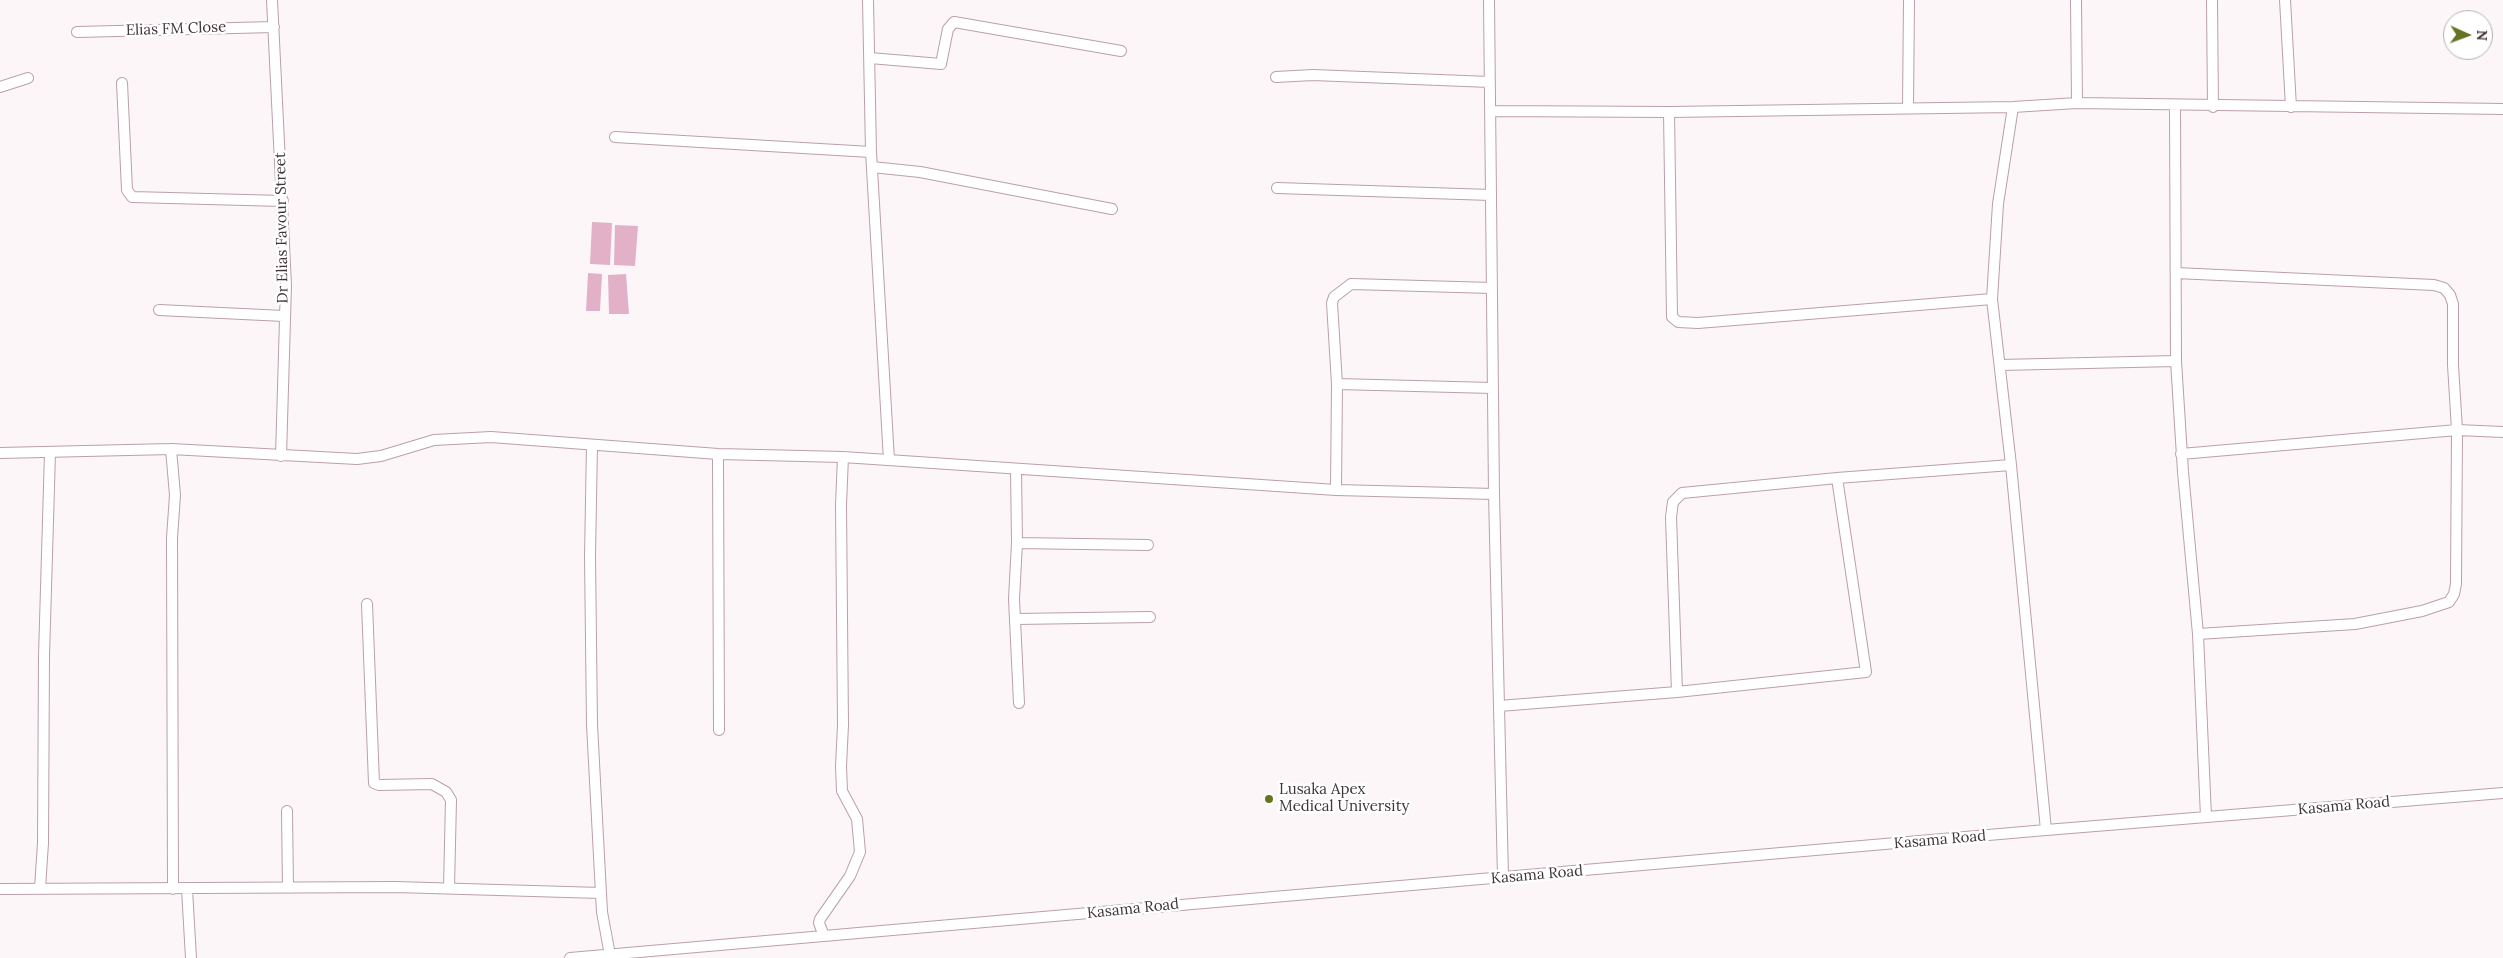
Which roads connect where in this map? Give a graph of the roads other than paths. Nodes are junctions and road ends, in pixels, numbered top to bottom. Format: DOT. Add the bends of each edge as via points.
graph roads {
  1 [pos="272,0"];
  2 [pos="868,0"];
  3 [pos="1489,0"];
  4 [pos="1908,0"];
  5 [pos="2076,0"];
  6 [pos="2212,0"];
  7 [pos="2285,0"];
  8 [pos="274,26"];
  9 [pos="78,32"];
  10 [pos="1121,51"];
  11 [pos="870,58"];
  12 [pos="1276,77"];
  13 [pos="28,78"];
  14 [pos="1490,82"];
  15 [pos="122,84"];
  16 [pos="0,87"];
  17 [pos="2077,103"];
  18 [pos="2175,106"];
  19 [pos="2013,107"];
  20 [pos="2213,107"];
  21 [pos="2291,107"];
  22 [pos="1908,108"];
  23 [pos="2503,109"];
  24 [pos="1491,111"];
  25 [pos="1668,112"];
  26 [pos="615,138"];
  27 [pos="871,152"];
  28 [pos="872,167"];
  29 [pos="1277,188"];
  30 [pos="1491,195"];
  31 [pos="283,201"];
  32 [pos="1112,209"];
  33 [pos="2176,272"];
  34 [pos="1492,288"];
  35 [pos="1992,299"];
  36 [pos="159,310"];
  37 [pos="284,316"];
  38 [pos="2176,362"];
  39 [pos="2000,365"];
  40 [pos="1337,384"];
  41 [pos="1493,388"];
  42 [pos="2457,430"];
  43 [pos="2503,432"];
  44 [pos="592,445"];
  45 [pos="171,449"];
  46 [pos="0,453"];
  47 [pos="50,454"];
  48 [pos="718,454"];
  49 [pos="2182,454"];
  50 [pos="281,456"];
  51 [pos="843,457"];
  52 [pos="889,460"];
  53 [pos="2011,465"];
  54 [pos="1016,469"];
  55 [pos="1838,478"];
  56 [pos="1336,490"];
  57 [pos="1494,494"];
  58 [pos="1017,544"];
  59 [pos="1148,545"];
  60 [pos="367,604"];
  61 [pos="1150,617"];
  62 [pos="1016,619"];
  63 [pos="2198,634"];
  64 [pos="1677,692"];
  65 [pos="1019,703"];
  66 [pos="1499,706"];
  67 [pos="718,730"];
  68 [pos="2503,792"];
  69 [pos="286,811"];
  70 [pos="2206,817"];
  71 [pos="2046,830"];
  72 [pos="1503,878"];
  73 [pos="40,888"];
  74 [pos="288,888"];
  75 [pos="449,888"];
  76 [pos="0,889"];
  77 [pos="173,889"];
  78 [pos="187,889"];
  79 [pos="601,893"];
  80 [pos="824,936"];
  81 [pos="610,955"];
  82 [pos="191,958"];
  83 [pos="570,958"];
  1 -- 8 [label="street, Dr Elias Favour Street"];
  2 -- 11 [label="street"];
  3 -- 14 [label="street"];
  4 -- 22 [label="street"];
  5 -- 17 [label="street"];
  6 -- 20 [label="street"];
  7 -- 21 [label="street"];
  8 -- 9 [label="street, Elias FM Close"];
  8 -- 31 [label="street, Dr Elias Favour Street"];
  10 -- 11 [label="street" via="954,22 948,29 941,64"];
  11 -- 27 [label="street"];
  12 -- 14 [label="street" via="1313,75"];
  13 -- 16 [label="street"];
  14 -- 24 [label="street"];
  15 -- 31 [label="street" via="127,190 132,197"];
  17 -- 18 [label="street"];
  17 -- 19 [label="street"];
  18 -- 20 [label="street"];
  18 -- 33 [label="street"];
  19 -- 22 [label="street"];
  19 -- 35 [label="street" via="1998,204"];
  20 -- 21 [label="street"];
  21 -- 23 [label="street"];
  22 -- 25 [label="street"];
  24 -- 25 [label="street"];
  24 -- 30 [label="street"];
  25 -- 35 [label="street" via="1672,317 1678,322"];
  26 -- 27 [label="street"];
  27 -- 28 [label="street"];
  28 -- 32 [label="street" via="920,172"];
  28 -- 52 [label="street"];
  29 -- 30 [label="street"];
  30 -- 34 [label="street"];
  31 -- 37 [label="street, Dr Elias Favour Street"];
  33 -- 38 [label="street"];
  33 -- 42 [label="street" via="2444,288 2453,304"];
  34 -- 40 [label="street" via="1351,284 1334,297 1332,303"];
  34 -- 41 [label="street"];
  35 -- 39 [label="street"];
  36 -- 37 [label="street"];
  37 -- 50 [label="street, Dr Elias Favour Street"];
  38 -- 39 [label="street"];
  38 -- 49 [label="street"];
  39 -- 53 [label="street"];
  40 -- 41 [label="street"];
  40 -- 56 [label="street"];
  41 -- 57 [label="street"];
  42 -- 43 [label="street"];
  42 -- 49 [label="street"];
  42 -- 63 [label="street" via="2456,584 2449,602 2422,612 2355,624"];
  44 -- 48 [label="street"];
  44 -- 50 [label="street" via="460,437 357,459"];
  44 -- 79 [label="street" via="592,716"];
  45 -- 47 [label="street" via="96,449"];
  45 -- 50 [label="street"];
  45 -- 77 [label="street" via="175,495 172,538"];
  46 -- 47 [label="street"];
  47 -- 73 [label="street"];
  48 -- 51 [label="street"];
  48 -- 67 [label="street"];
  49 -- 63 [label="street"];
  51 -- 52 [label="street"];
  51 -- 80 [label="street" via="842,791 856,819 860,852 850,876 820,919"];
  52 -- 54 [label="street"];
  53 -- 55 [label="street"];
  53 -- 71 [label="street"];
  54 -- 56 [label="street"];
  54 -- 58 [label="street"];
  55 -- 64 [label="street" via="1682,493 1673,502"];
  55 -- 64 [label="street" via="1866,672"];
  56 -- 57 [label="street"];
  57 -- 66 [label="street"];
  58 -- 59 [label="street"];
  58 -- 62 [label="street"];
  60 -- 75 [label="street" via="374,783 432,784 446,792 451,800"];
  61 -- 62 [label="street"];
  62 -- 65 [label="street"];
  63 -- 70 [label="street"];
  64 -- 66 [label="street"];
  66 -- 72 [label="street"];
  68 -- 70 [label="street, Kasama Road"];
  69 -- 74 [label="street"];
  70 -- 71 [label="street, Kasama Road"];
  71 -- 72 [label="street, Kasama Road"];
  72 -- 80 [label="street, Kasama Road"];
  73 -- 76 [label="street"];
  73 -- 77 [label="street"];
  74 -- 75 [label="street"];
  74 -- 78 [label="street"];
  75 -- 79 [label="street"];
  77 -- 78 [label="street"];
  78 -- 82 [label="street"];
  79 -- 81 [label="street"];
  80 -- 81 [label="street, Kasama Road"];
  81 -- 83 [label="street, Kasama Road"];
}
